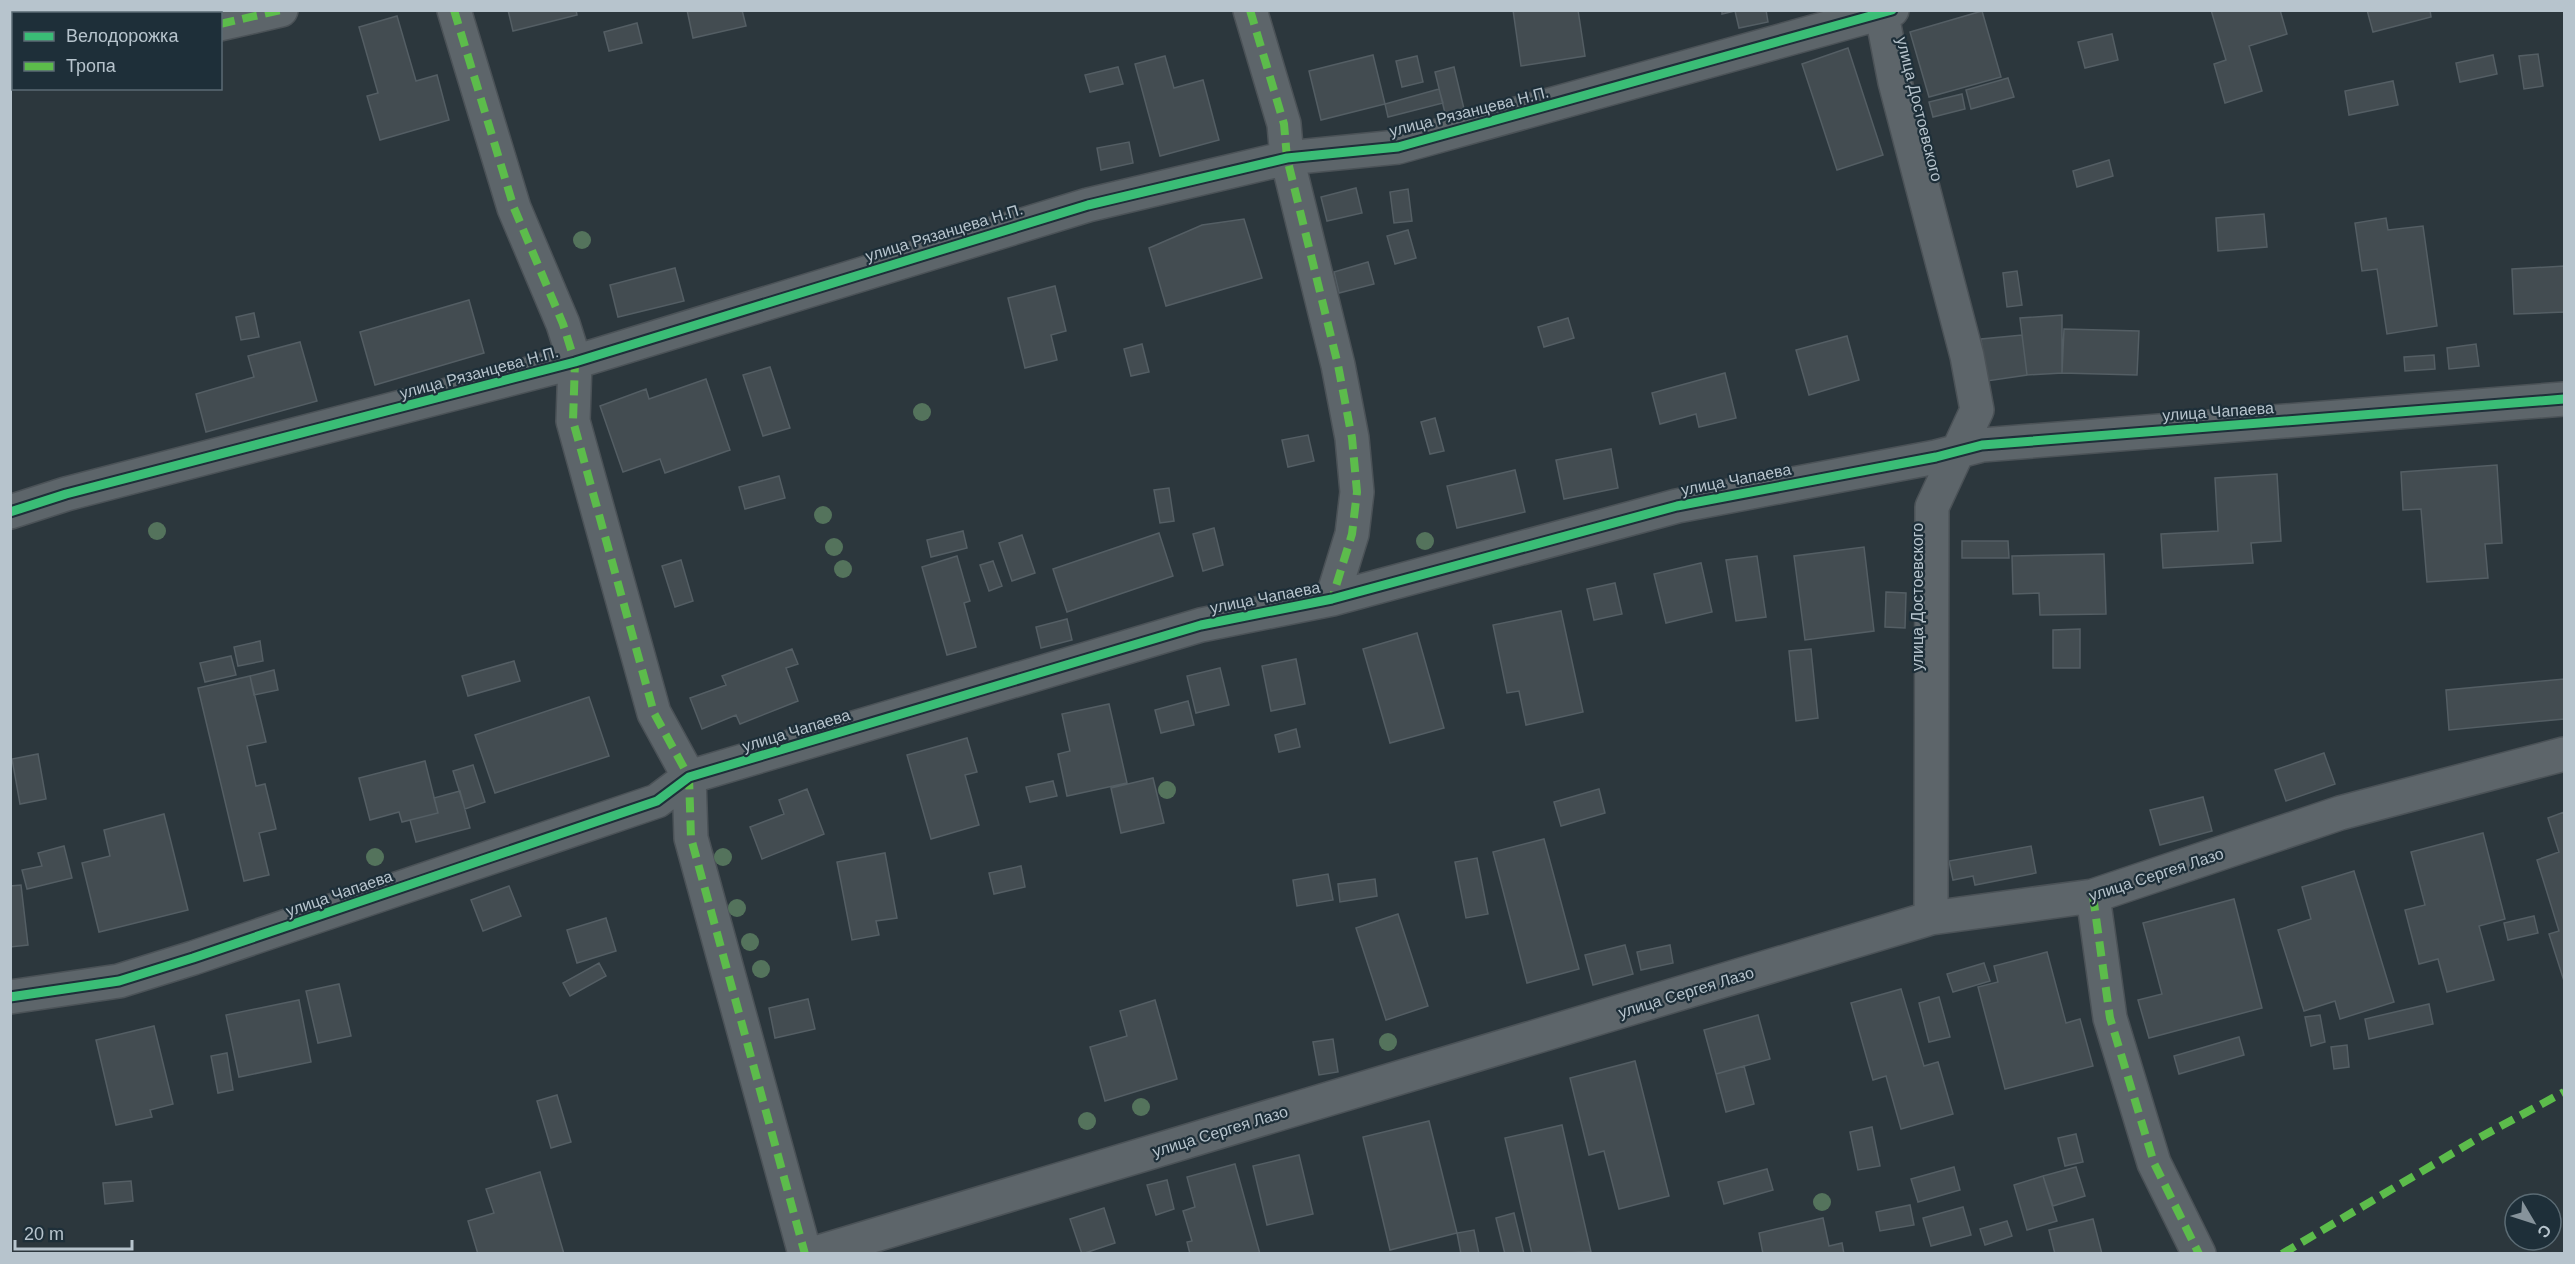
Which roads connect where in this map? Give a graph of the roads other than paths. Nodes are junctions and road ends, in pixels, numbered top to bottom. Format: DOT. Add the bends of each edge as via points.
graph roads {
  1 [pos="281,10"];
  2 [pos="454,10"];
  3 [pos="1250,10"];
  4 [pos="1885,12"];
  5 [pos="222,24"];
  6 [pos="1287,158"];
  7 [pos="575,362"];
  8 [pos="2565,399"];
  9 [pos="1957,452"];
  10 [pos="10,512"];
  11 [pos="1332,599"];
  12 [pos="2565,754"];
  13 [pos="689,777"];
  14 [pos="2093,896"];
  15 [pos="1931,918"];
  16 [pos="10,997"];
  17 [pos="804,1254"];
  18 [pos="812,1254"];
  19 [pos="2199,1254"];
  1 -- 5 [label="street"];
  2 -- 7 [label="street" via="514,208"];
  3 -- 6 [label="street" via="1284,124"];
  4 -- 6 [label="street, улица Рязанцева Н.П." via="1398,147"];
  4 -- 9 [label="street, улица Достоевского" via="1895,82 1967,356 1977,410"];
  6 -- 7 [label="street, улица Рязанцева Н.П." via="1088,205"];
  6 -- 11 [label="street" via="1338,364 1353,449 1357,492 1352,534"];
  7 -- 10 [label="street, улица Рязанцева Н.П." via="66,494"];
  7 -- 13 [label="street" via="576,432 654,713"];
  8 -- 9 [label="street, улица Чапаева" via="1983,445"];
  9 -- 11 [label="street, улица Чапаева" via="1677,506"];
  9 -- 15 [label="street, улица Достоевского" via="1932,507"];
  11 -- 13 [label="street, улица Чапаева" via="1201,625"];
  12 -- 14 [label="street, улица Сергея Лазо" via="2340,813"];
  13 -- 16 [label="street, улица Чапаева" via="657,801 193,958 119,981"];
  13 -- 17 [label="street" via="691,838"];
  14 -- 15 [label="street, улица Сергея Лазо"];
  14 -- 19 [label="street" via="2110,1018 2154,1163"];
  15 -- 18 [label="street, улица Сергея Лазо"];
}
